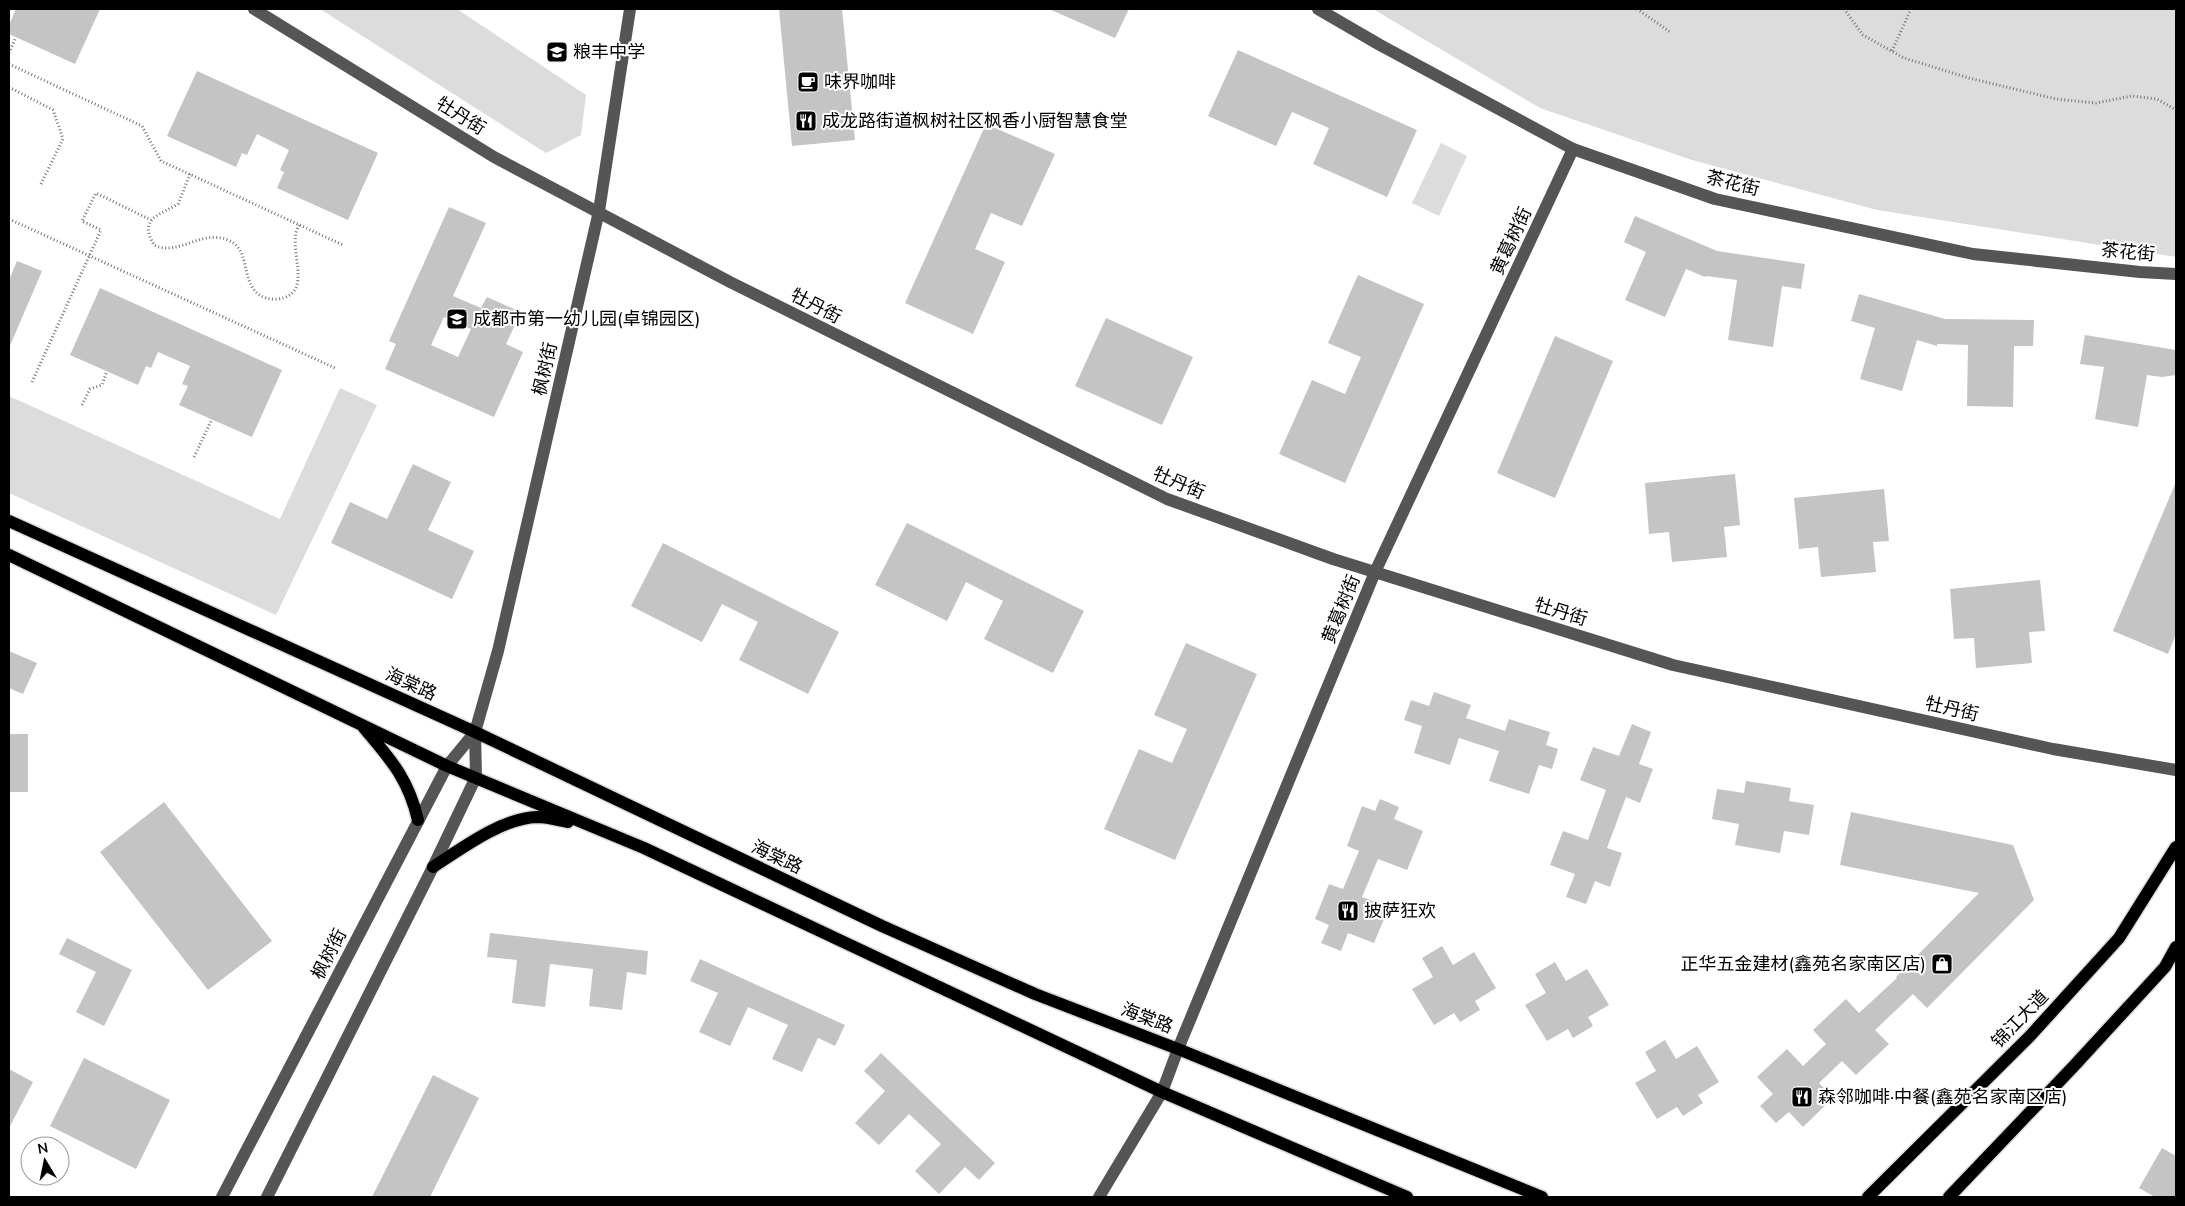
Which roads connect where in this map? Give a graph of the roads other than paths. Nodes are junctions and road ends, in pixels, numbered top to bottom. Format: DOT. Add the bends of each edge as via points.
graph roads {
  1 [pos="254,9"];
  2 [pos="630,9"];
  3 [pos="1318,9"];
  4 [pos="1573,149"];
  5 [pos="599,211"];
  6 [pos="2176,274"];
  7 [pos="9,522"];
  8 [pos="9,555"];
  9 [pos="1375,572"];
  10 [pos="361,724"];
  11 [pos="475,732"];
  12 [pos="446,766"];
  13 [pos="2176,770"];
  14 [pos="476,777"];
  15 [pos="418,820"];
  16 [pos="590,826"];
  17 [pos="2176,848"];
  18 [pos="433,867"];
  19 [pos="2176,947"];
  20 [pos="1178,1049"];
  21 [pos="1162,1092"];
  22 [pos="1101,1194"];
  23 [pos="222,1197"];
  24 [pos="267,1197"];
  25 [pos="1408,1197"];
  26 [pos="1542,1197"];
  27 [pos="1868,1197"];
  28 [pos="1949,1197"];
  1 -- 5 [label="street, 牡丹街" via="494,157"];
  2 -- 5 [label="street, 枫树街"];
  3 -- 4 [label="street, 茶花街"];
  4 -- 6 [label="street, 茶花街" via="1715,199 1973,254"];
  4 -- 9 [label="street, 黄葛树街"];
  5 -- 9 [label="street, 牡丹街" via="754,294 1167,498 1333,560"];
  5 -- 11 [label="street, 枫树街" via="498,651"];
  7 -- 11 [label="main road, 海棠路"];
  8 -- 10 [label="main road"];
  9 -- 13 [label="street, 牡丹街" via="1673,665 2053,750"];
  9 -- 20 [label="street, 黄葛树街"];
  10 -- 12 [label="main road"];
  10 -- 15 [label="main road" via="407,784"];
  11 -- 12 [label="street, 枫树街"];
  11 -- 14 [label="street, 枫树街"];
  11 -- 20 [label="main road, 海棠路" via="882,926 1035,994"];
  12 -- 14 [label="main road"];
  12 -- 15 [label="street, 枫树街"];
  14 -- 16 [label="main road"];
  14 -- 18 [label="street, 枫树街"];
  15 -- 23 [label="street, 枫树街"];
  16 -- 18 [label="main road" via="537,818 517,821 493,831"];
  16 -- 21 [label="main road" via="653,852"];
  17 -- 27 [label="main road, 锦江大道" via="2120,938 2030,1036"];
  18 -- 24 [label="street, 枫树街"];
  19 -- 28 [label="main road" via="2165,966 2073,1068"];
  20 -- 21 [label="street, 黄葛树街"];
  20 -- 26 [label="main road, 海棠路"];
  21 -- 22 [label="street, 黄葛树街"];
  21 -- 25 [label="main road"];
}
